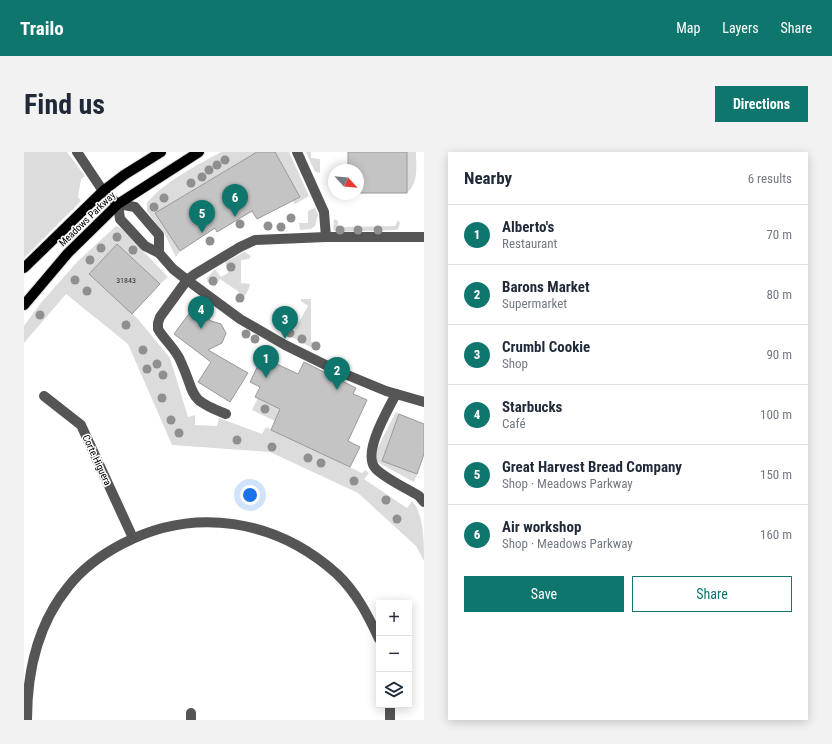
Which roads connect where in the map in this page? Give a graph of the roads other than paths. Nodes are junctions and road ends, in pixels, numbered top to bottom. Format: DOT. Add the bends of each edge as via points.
graph roads {
  1 [pos="78,152"];
  2 [pos="161,152"];
  3 [pos="199,152"];
  4 [pos="297,152"];
  5 [pos="103,191"];
  6 [pos="118,204"];
  7 [pos="424,237"];
  8 [pos="326,238"];
  9 [pos="160,253"];
  10 [pos="24,268"];
  11 [pos="187,280"];
  12 [pos="24,305"];
  13 [pos="396,394"];
  14 [pos="44,396"];
  15 [pos="424,402"];
  16 [pos="226,414"];
  17 [pos="424,502"];
  18 [pos="133,538"];
  19 [pos="378,636"];
  20 [pos="390,708"];
  21 [pos="27,720"];
  22 [pos="390,720"];
  1 -- 5 [label="street"];
  2 -- 5 [label="main road, Meadows Parkway"];
  3 -- 6 [label="main road, Meadows Parkway"];
  4 -- 8 [label="street" via="324,212"];
  5 -- 6 [label="street"];
  5 -- 10 [label="main road, Meadows Parkway"];
  6 -- 9 [label="street" via="120,219 145,246"];
  6 -- 9 [label="street" via="135,207 159,235"];
  6 -- 12 [label="main road, Meadows Parkway" via="68,253"];
  7 -- 8 [label="street"];
  8 -- 11 [label="street" via="255,240 234,250"];
  9 -- 11 [label="street" via="173,269"];
  11 -- 13 [label="street" via="236,316 285,345 345,374"];
  11 -- 16 [label="street" via="160,317 158,329 181,362 198,401"];
  13 -- 15 [label="street"];
  13 -- 17 [label="street" via="372,447 372,460 376,470"];
  14 -- 18 [label="street, Corte Higuera" via="81,425"];
  18 -- 19 [label="street" via="171,525 206,522 237,524 266,531 297,545 337,575 357,597"];
  18 -- 21 [label="street" via="90,564 68,587 49,616 36,649 30,674"];
  20 -- 22 [label="street"];
}
